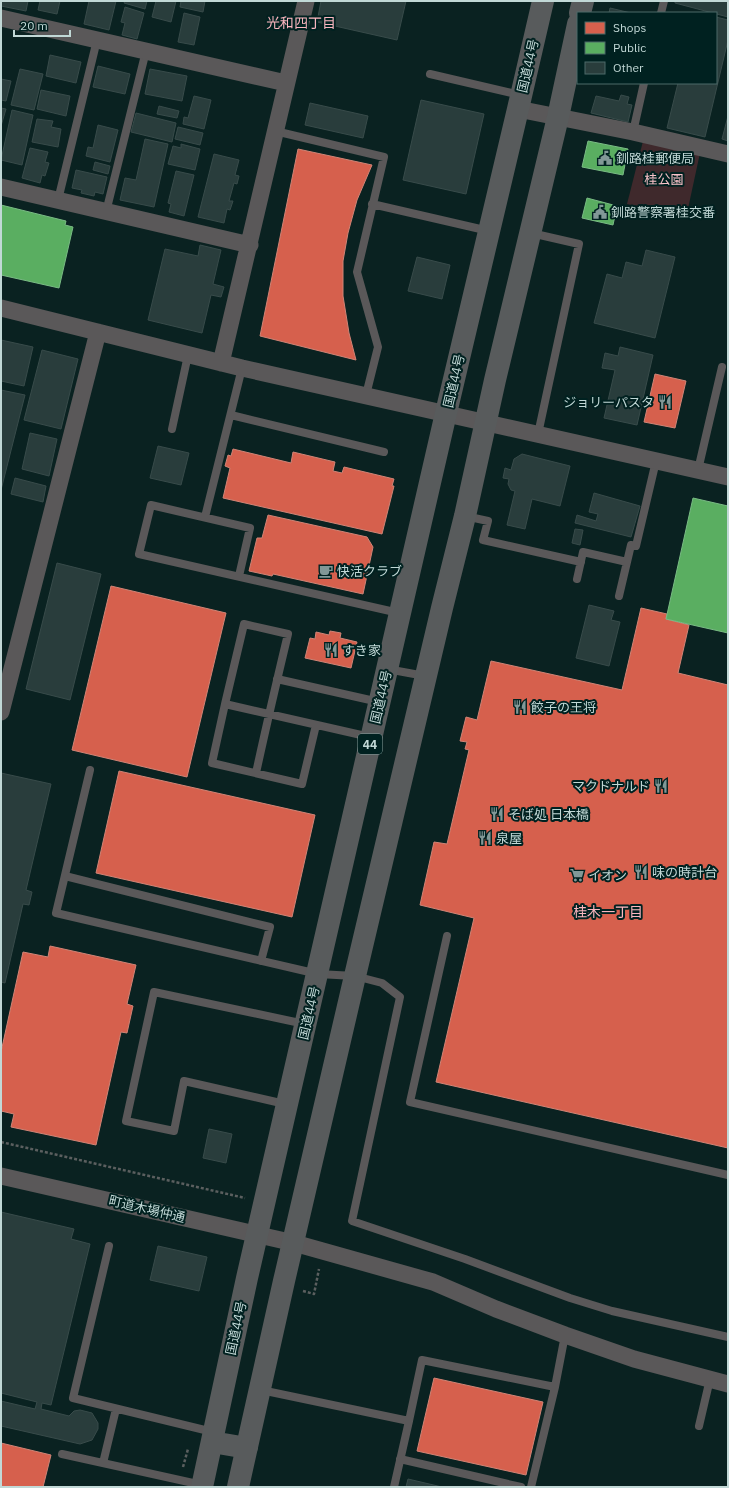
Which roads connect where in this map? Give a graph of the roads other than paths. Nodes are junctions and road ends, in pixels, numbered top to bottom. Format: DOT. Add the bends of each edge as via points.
graph roads {
  1 [pos="306,1"];
  2 [pos="543,1"];
  3 [pos="583,1"];
  4 [pos="664,1"];
  5 [pos="580,12"];
  6 [pos="661,12"];
  7 [pos="1,18"];
  8 [pos="577,29"];
  9 [pos="97,40"];
  10 [pos="146,51"];
  11 [pos="430,74"];
  12 [pos="286,83"];
  13 [pos="644,84"];
  14 [pos="520,102"];
  15 [pos="558,117"];
  16 [pos="276,131"];
  17 [pos="633,132"];
  18 [pos="728,154"];
  19 [pos="1,187"];
  20 [pos="58,200"];
  21 [pos="372,204"];
  22 [pos="106,212"];
  23 [pos="489,231"];
  24 [pos="530,233"];
  25 [pos="250,245"];
  26 [pos="1,308"];
  27 [pos="98,332"];
  28 [pos="188,355"];
  29 [pos="221,363"];
  30 [pos="722,367"];
  31 [pos="242,368"];
  32 [pos="366,395"];
  33 [pos="446,413"];
  34 [pos="231,415"];
  35 [pos="485,423"];
  36 [pos="172,429"];
  37 [pos="538,434"];
  38 [pos="384,452"];
  39 [pos="656,461"];
  40 [pos="698,470"];
  41 [pos="728,476"];
  42 [pos="465,516"];
  43 [pos="204,517"];
  44 [pos="580,562"];
  45 [pos="627,562"];
  46 [pos="239,576"];
  47 [pos="576,579"];
  48 [pos="619,596"];
  49 [pos="400,613"];
  50 [pos="387,669"];
  51 [pos="426,676"];
  52 [pos="278,679"];
  53 [pos="380,702"];
  54 [pos="225,704"];
  55 [pos="1,712"];
  56 [pos="269,714"];
  57 [pos="316,725"];
  58 [pos="372,738"];
  59 [pos="90,770"];
  60 [pos="256,773"];
  61 [pos="65,876"];
  62 [pos="447,936"];
  63 [pos="261,961"];
  64 [pos="318,974"];
  65 [pos="355,976"];
  66 [pos="306,1024"];
  67 [pos="288,1105"];
  68 [pos="1,1176"];
  69 [pos="728,1176"];
  70 [pos="258,1234"];
  71 [pos="294,1243"];
  72 [pos="109,1246"];
  73 [pos="565,1335"];
  74 [pos="728,1337"];
  75 [pos="710,1379"];
  76 [pos="728,1384"];
  77 [pos="554,1387"];
  78 [pos="260,1390"];
  79 [pos="116,1409"];
  80 [pos="409,1421"];
  81 [pos="699,1426"];
  82 [pos="213,1437"];
  83 [pos="247,1448"];
  84 [pos="62,1454"];
  85 [pos="400,1459"];
  86 [pos="104,1463"];
  87 [pos="202,1486"];
  88 [pos="238,1487"];
  89 [pos="394,1487"];
  90 [pos="521,1487"];
  91 [pos="531,1487"];
  1 -- 12 [label="street"];
  2 -- 14 [label="highway, 国道44号 / 44"];
  3 -- 5 [label="highway"];
  4 -- 6 [label="lane"];
  7 -- 9 [label="street"];
  8 -- 15 [label="highway"];
  9 -- 10 [label="street"];
  9 -- 20 [label="lane"];
  10 -- 12 [label="street"];
  10 -- 22 [label="lane"];
  11 -- 14 [label="lane"];
  12 -- 16 [label="street"];
  13 -- 17 [label="lane"];
  14 -- 15 [label="street"];
  14 -- 23 [label="highway, 国道44号 / 44"];
  15 -- 17 [label="street"];
  15 -- 24 [label="highway"];
  16 -- 21 [label="lane" via="384,157"];
  16 -- 25 [label="street"];
  17 -- 18 [label="street"];
  19 -- 20 [label="street"];
  20 -- 22 [label="street"];
  21 -- 23 [label="lane"];
  21 -- 32 [label="lane" via="357,272 378,347"];
  22 -- 25 [label="street"];
  23 -- 33 [label="highway, 国道44号 / 44"];
  24 -- 35 [label="highway"];
  24 -- 37 [label="lane" via="579,244"];
  25 -- 29 [label="street"];
  26 -- 27 [label="street"];
  27 -- 28 [label="street"];
  27 -- 55 [label="street"];
  28 -- 29 [label="street"];
  28 -- 36 [label="lane"];
  29 -- 31 [label="street"];
  30 -- 40 [label="lane"];
  31 -- 32 [label="street"];
  31 -- 34 [label="lane"];
  32 -- 33 [label="street"];
  33 -- 35 [label="street"];
  33 -- 49 [label="highway, 国道44号 / 44"];
  34 -- 38 [label="lane"];
  34 -- 43 [label="lane"];
  35 -- 37 [label="street"];
  35 -- 42 [label="highway"];
  37 -- 39 [label="street"];
  39 -- 40 [label="street"];
  39 -- 45 [label="lane" via="636,546 631,545"];
  40 -- 41 [label="street"];
  42 -- 44 [label="lane" via="488,521 483,540"];
  42 -- 51 [label="highway"];
  43 -- 46 [label="lane" via="250,528"];
  43 -- 46 [label="lane" via="151,505 139,554"];
  44 -- 45 [label="lane" via="583,552"];
  44 -- 47 [label="lane"];
  45 -- 48 [label="lane"];
  46 -- 49 [label="lane"];
  49 -- 50 [label="highway, 国道44号 / 44"];
  50 -- 51 [label="lane"];
  50 -- 53 [label="highway, 国道44号 / 44"];
  51 -- 65 [label="highway"];
  52 -- 53 [label="lane"];
  52 -- 54 [label="lane" via="288,634 244,624"];
  52 -- 56 [label="lane"];
  53 -- 58 [label="highway, 国道44号 / 44"];
  54 -- 56 [label="lane"];
  54 -- 60 [label="lane" via="212,763"];
  56 -- 57 [label="lane"];
  56 -- 60 [label="lane"];
  57 -- 58 [label="lane"];
  57 -- 60 [label="lane" via="302,784"];
  58 -- 64 [label="highway, 国道44号 / 44"];
  59 -- 61 [label="lane"];
  61 -- 63 [label="lane" via="270,927"];
  61 -- 63 [label="lane" via="56,913"];
  62 -- 69 [label="lane" via="410,1102"];
  63 -- 64 [label="lane"];
  64 -- 65 [label="lane"];
  64 -- 66 [label="highway, 国道44号 / 44"];
  65 -- 71 [label="highway"];
  65 -- 74 [label="lane" via="382,983 400,998 352,1221 612,1311"];
  66 -- 67 [label="highway, 国道44号 / 44"];
  66 -- 67 [label="lane" via="154,992 126,1121 174,1131 184,1081"];
  67 -- 70 [label="highway, 国道44号 / 44"];
  68 -- 70 [label="street, 町道木場仲通"];
  70 -- 71 [label="street, 町道木場仲通"];
  70 -- 82 [label="highway, 国道44号 / 44"];
  71 -- 73 [label="street, 町道木場仲通" via="433,1282"];
  71 -- 78 [label="highway"];
  72 -- 79 [label="lane" via="73,1398"];
  73 -- 75 [label="street, 町道木場仲通" via="634,1359"];
  73 -- 77 [label="lane"];
  75 -- 76 [label="street, 町道木場仲通"];
  75 -- 81 [label="lane"];
  77 -- 80 [label="lane" via="422,1360"];
  77 -- 91 [label="lane"];
  78 -- 80 [label="lane"];
  78 -- 83 [label="highway"];
  79 -- 82 [label="lane"];
  79 -- 86 [label="lane"];
  80 -- 85 [label="lane"];
  82 -- 83 [label="highway"];
  82 -- 87 [label="highway, 国道44号 / 44"];
  83 -- 88 [label="highway"];
  84 -- 86 [label="lane"];
  85 -- 89 [label="lane"];
  85 -- 90 [label="lane"];
  86 -- 87 [label="lane"];
}
